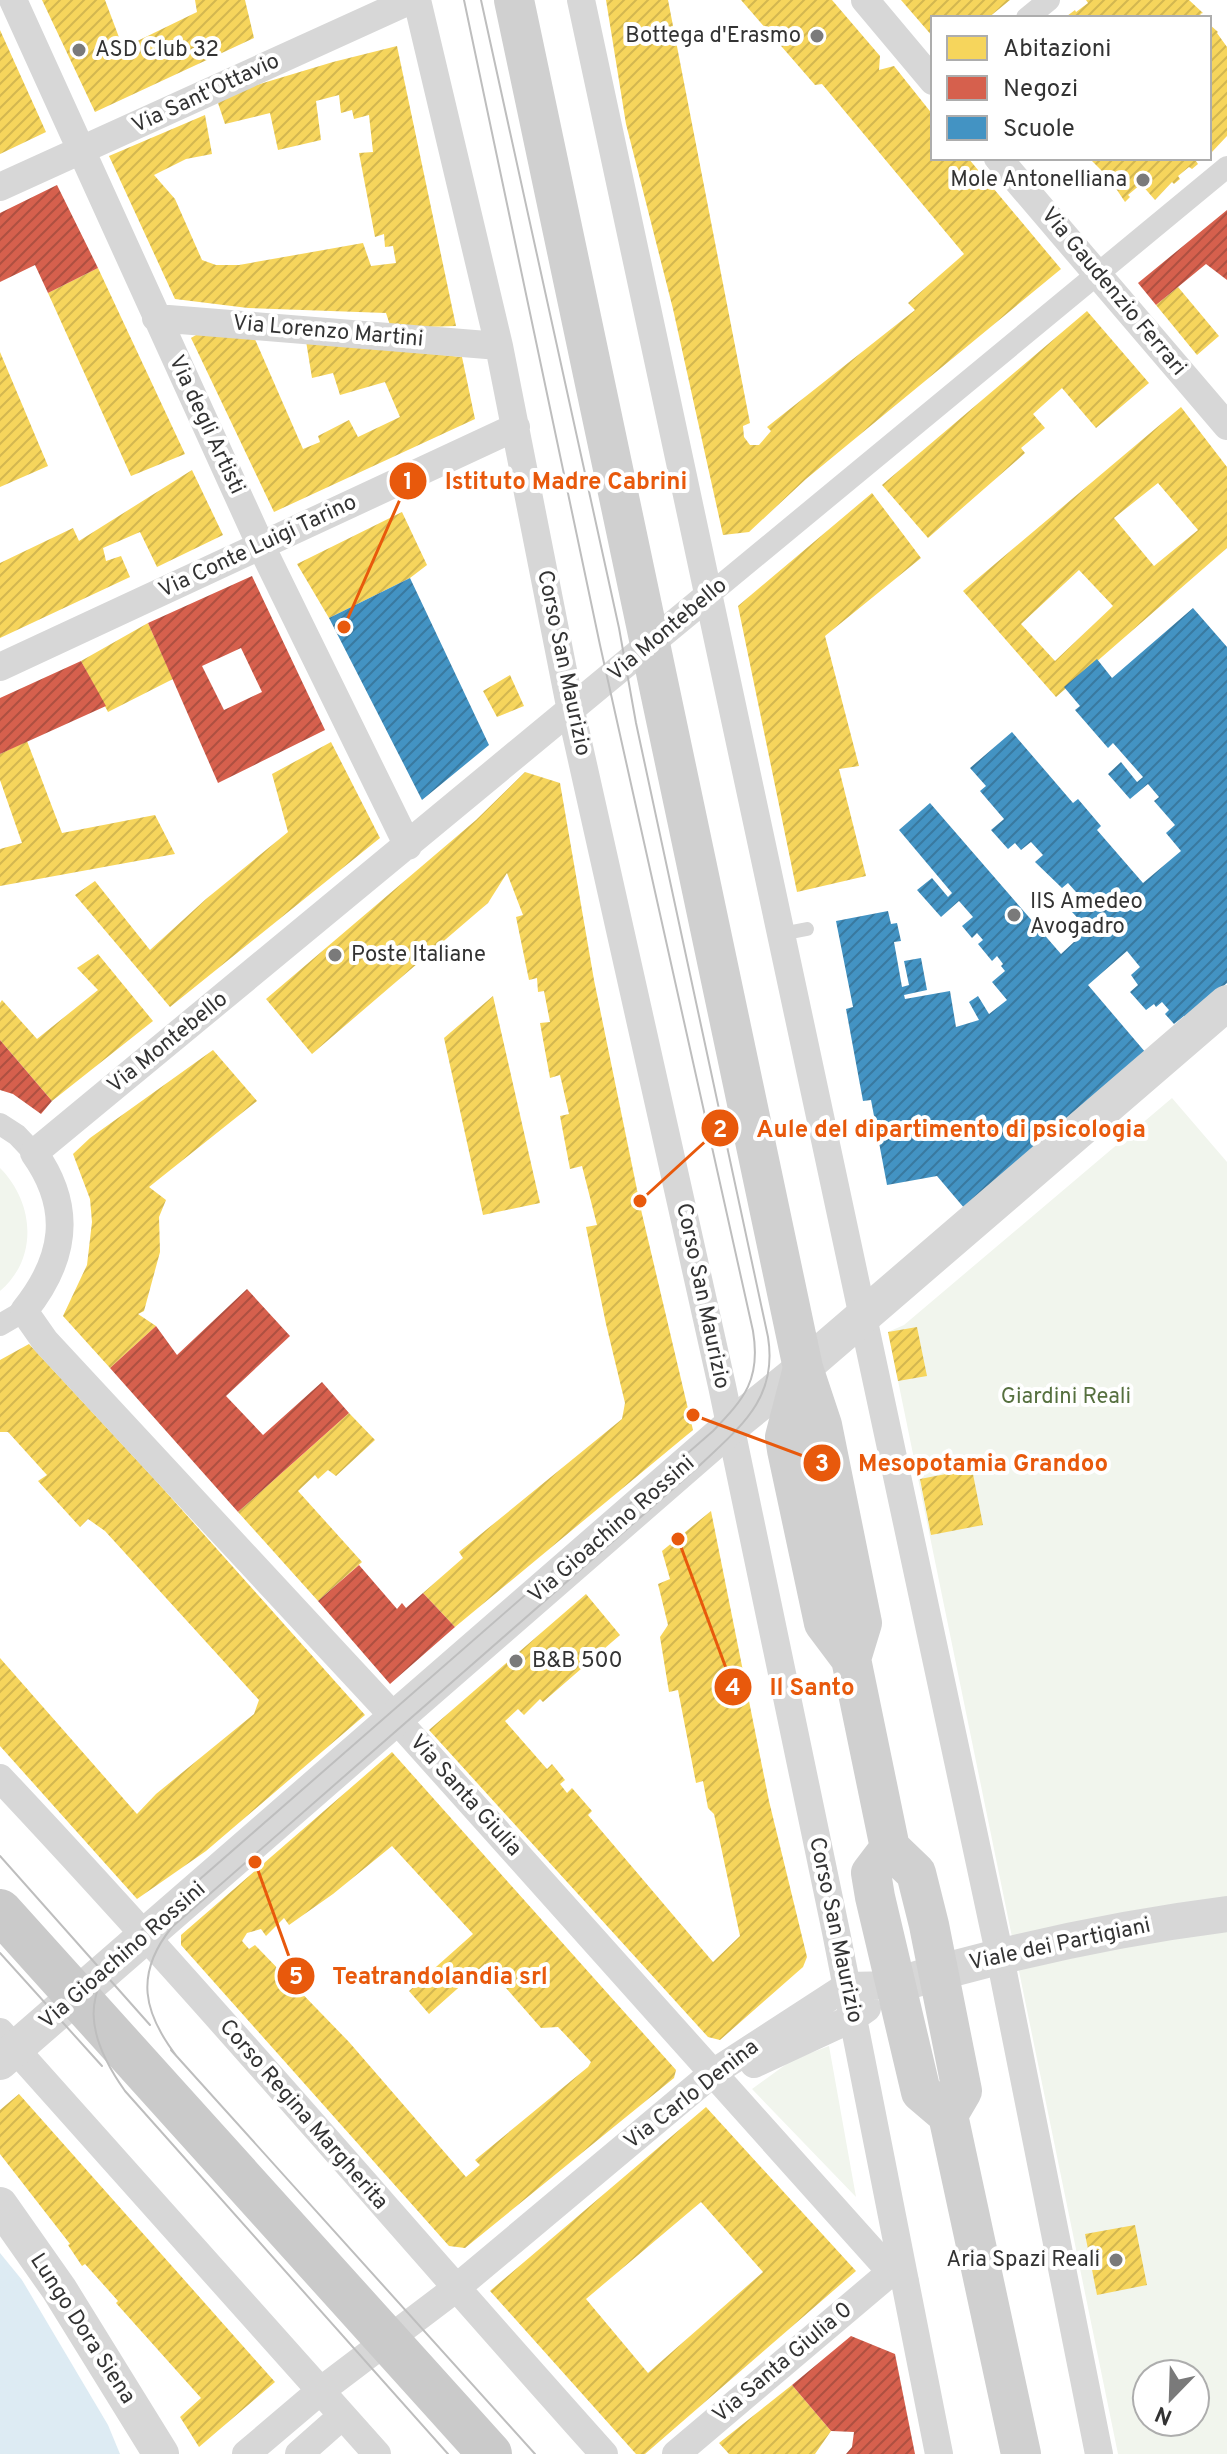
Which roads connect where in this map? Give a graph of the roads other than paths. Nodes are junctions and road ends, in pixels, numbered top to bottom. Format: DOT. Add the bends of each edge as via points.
graph roads {
  1 [pos="13,0"];
  2 [pos="414,0"];
  3 [pos="514,0"];
  4 [pos="581,0"];
  5 [pos="865,0"];
  6 [pos="1049,0"];
  7 [pos="1029,16"];
  8 [pos="931,79"];
  9 [pos="80,151"];
  10 [pos="1000,160"];
  11 [pos="1227,167"];
  12 [pos="0,187"];
  13 [pos="1097,275"];
  14 [pos="156,318"];
  15 [pos="499,346"];
  16 [pos="1227,426"];
  17 [pos="516,427"];
  18 [pos="261,546"];
  19 [pos="709,595"];
  20 [pos="651,645"];
  21 [pos="0,667"];
  22 [pos="571,711"];
  23 [pos="408,846"];
  24 [pos="1227,1003"];
  25 [pos="0,1124"];
  26 [pos="34,1153"];
  27 [pos="863,1315"];
  28 [pos="12,1318"];
  29 [pos="803,1368"];
  30 [pos="730,1427"];
  31 [pos="396,1719"];
  32 [pos="0,1778"];
  33 [pos="890,1848"];
  34 [pos="0,1911"];
  35 [pos="1227,1914"];
  36 [pos="147,1936"];
  37 [pos="1000,1957"];
  38 [pos="938,1972"];
  39 [pos="896,1985"];
  40 [pos="847,1986"];
  41 [pos="77,1996"];
  42 [pos="853,2018"];
  43 [pos="5,2048"];
  44 [pos="718,2079"];
  45 [pos="948,2115"];
  46 [pos="0,2205"];
  47 [pos="898,2276"];
  48 [pos="455,2289"];
  49 [pos="387,2340"];
  50 [pos="319,2392"];
  51 [pos="342,2416"];
  52 [pos="161,2454"];
  53 [pos="246,2454"];
  54 [pos="299,2454"];
  55 [pos="377,2454"];
  56 [pos="490,2454"];
  57 [pos="604,2454"];
  58 [pos="676,2454"];
  59 [pos="939,2454"];
  60 [pos="1021,2454"];
  61 [pos="1099,2454"];
  1 -- 9 [label="street, Via degli Artisti"];
  2 -- 9 [label="street, Via Sant'Ottavio"];
  2 -- 15 [label="street, Corso San Maurizio"];
  3 -- 20 [label="main road"];
  4 -- 19 [label="street"];
  5 -- 8 [label="street"];
  6 -- 7 [label="street"];
  9 -- 12 [label="street, Via Sant'Ottavio"];
  9 -- 14 [label="street, Via degli Artisti"];
  10 -- 13 [label="street, Via Gaudenzio Ferrari"];
  11 -- 13 [label="street, Via Montebello"];
  13 -- 16 [label="street, Via Gaudenzio Ferrari"];
  13 -- 19 [label="street, Via Montebello"];
  14 -- 15 [label="street, Via Lorenzo Martini"];
  14 -- 18 [label="street, Via degli Artisti"];
  15 -- 17 [label="street, Corso San Maurizio"];
  17 -- 18 [label="street, Via Conte Luigi Tarino"];
  17 -- 22 [label="street, Corso San Maurizio"];
  18 -- 21 [label="street, Via Conte Luigi Tarino"];
  18 -- 23 [label="street, Via degli Artisti"];
  19 -- 20 [label="street, Via Montebello"];
  19 -- 27 [label="street" via="794,932"];
  20 -- 22 [label="street, Via Montebello"];
  20 -- 29 [label="main road"];
  22 -- 23 [label="street, Via Montebello"];
  22 -- 30 [label="street, Corso San Maurizio"];
  23 -- 26 [label="street, Via Montebello"];
  24 -- 27 [label="street, Via Gioachino Rossini"];
  25 -- 26 [label="street"];
  26 -- 28 [label="street" via="56,1196 60,1228 55,1260 42,1290"];
  27 -- 29 [label="street, Via Gioachino Rossini"];
  27 -- 37 [label="street"];
  28 -- 31 [label="street, Via Santa Giulia" via="45,1341"];
  29 -- 30 [label="street, Via Gioachino Rossini"];
  29 -- 33 [label="main road" via="827,1448 862,1623 851,1659"];
  30 -- 31 [label="street, Via Gioachino Rossini"];
  30 -- 40 [label="street, Corso San Maurizio"];
  31 -- 36 [label="street, Via Gioachino Rossini"];
  31 -- 44 [label="street, Via Santa Giulia"];
  32 -- 36 [label="street, Corso Regina Margherita"];
  33 -- 38 [label="main road" via="916,1873"];
  33 -- 39 [label="main road, Corso San Maurizio" via="871,1873"];
  34 -- 41 [label="main road"];
  35 -- 37 [label="street, Viale dei Partigiani"];
  36 -- 41 [label="street, Via Gioachino Rossini"];
  36 -- 48 [label="street, Corso Regina Margherita"];
  37 -- 38 [label="street, Viale dei Partigiani"];
  37 -- 61 [label="street"];
  38 -- 39 [label="street, Viale dei Partigiani"];
  38 -- 45 [label="main road" via="962,2091"];
  39 -- 40 [label="street"];
  39 -- 42 [label="street, Via Carlo Denina"];
  39 -- 45 [label="main road, Corso San Maurizio" via="921,2092"];
  40 -- 42 [label="street, Corso San Maurizio"];
  40 -- 44 [label="street, Via Carlo Denina"];
  41 -- 43 [label="street, Via Gioachino Rossini"];
  41 -- 49 [label="main road"];
  42 -- 44 [label="street, Via Carlo Denina"];
  42 -- 47 [label="street, Corso San Maurizio"];
  43 -- 50 [label="street"];
  44 -- 47 [label="street, Via Santa Giulia"];
  44 -- 48 [label="street, Via Carlo Denina"];
  45 -- 60 [label="main road"];
  46 -- 52 [label="street, Lungo Dora Siena"];
  47 -- 58 [label="street, Via Santa Giulia 0"];
  47 -- 59 [label="street, Corso San Maurizio"];
  48 -- 49 [label="street, Via Carlo Denina"];
  48 -- 57 [label="street, Corso Regina Margherita"];
  49 -- 50 [label="street, Via Carlo Denina"];
  49 -- 56 [label="main road"];
  50 -- 51 [label="street"];
  50 -- 53 [label="street, Via Carlo Denina"];
  51 -- 54 [label="street"];
  51 -- 55 [label="street"];
}
